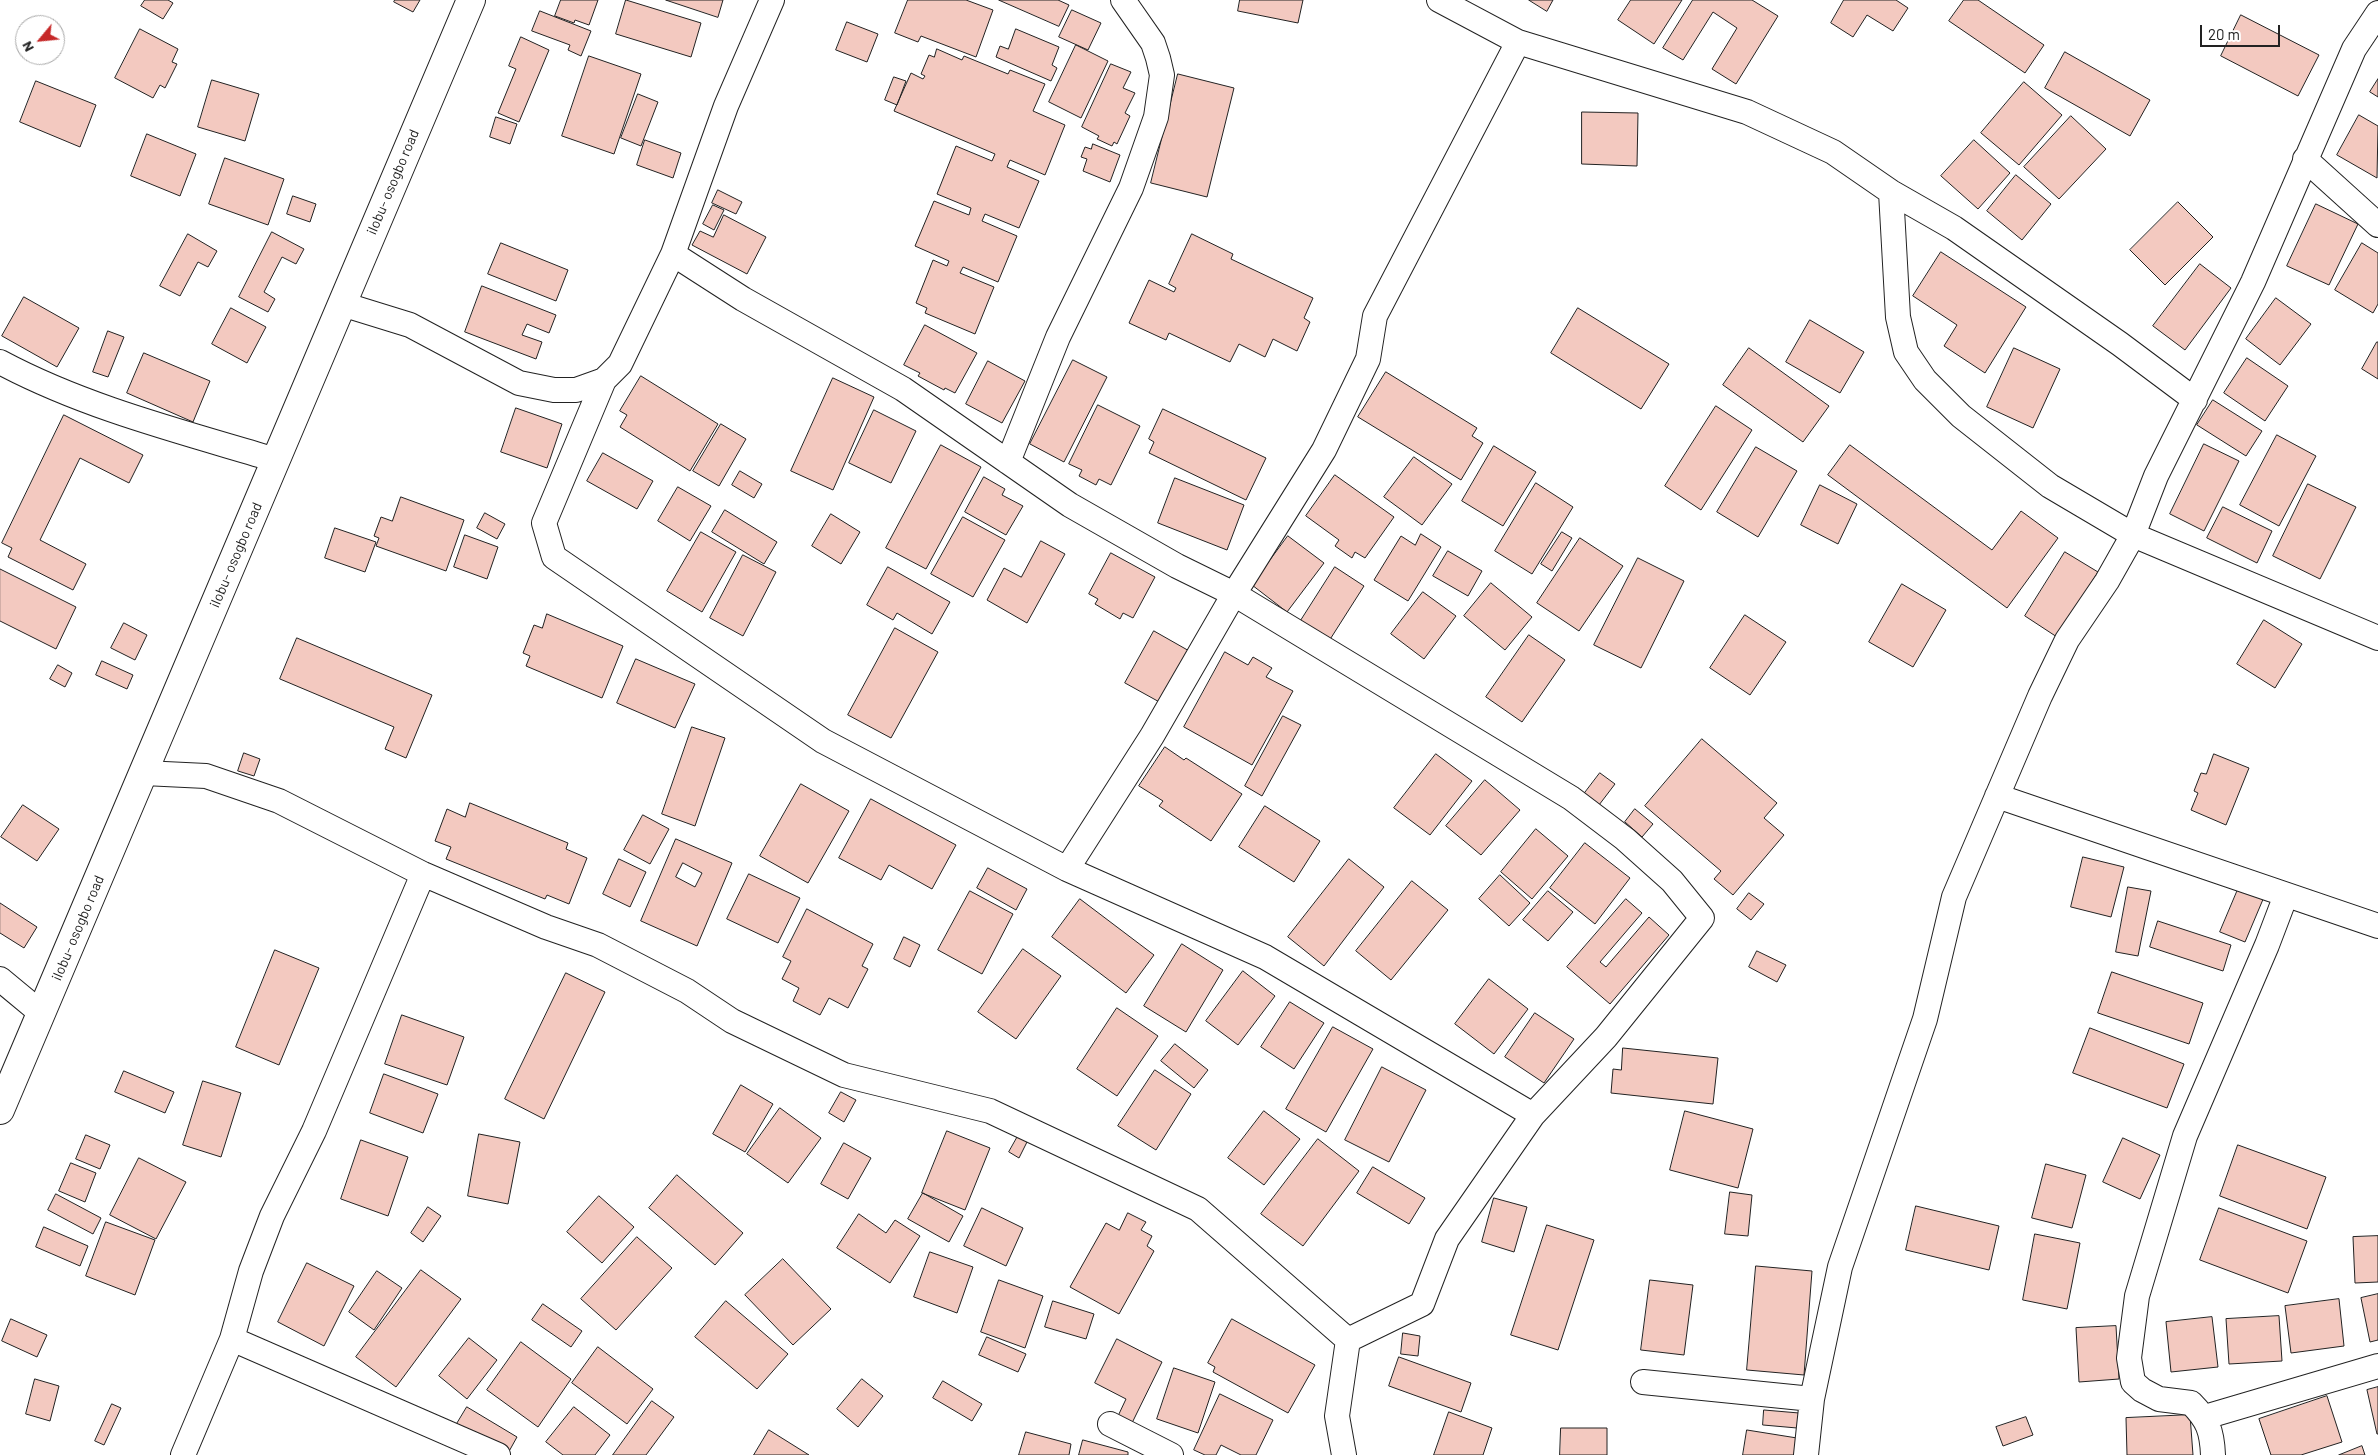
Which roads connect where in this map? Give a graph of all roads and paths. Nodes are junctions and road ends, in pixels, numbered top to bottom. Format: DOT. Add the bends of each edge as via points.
graph roads {
  1 [pos="471,0"];
  2 [pos="772,0"];
  3 [pos="1123,0"];
  4 [pos="1440,0"];
  5 [pos="2378,13"];
  6 [pos="1518,42"];
  7 [pos="2305,159"];
  8 [pos="1891,192"];
  9 [pos="2378,225"];
  10 [pos="673,254"];
  11 [pos="342,304"];
  12 [pos="0,362"];
  13 [pos="604,380"];
  14 [pos="2195,400"];
  15 [pos="276,460"];
  16 [pos="1008,462"];
  17 [pos="2133,535"];
  18 [pos="1234,594"];
  19 [pos="2378,638"];
  20 [pos="144,773"];
  21 [pos="1997,796"];
  22 [pos="1067,869"];
  23 [pos="423,874"];
  24 [pos="2286,895"];
  25 [pos="2378,926"];
  26 [pos="0,979"];
  27 [pos="41,1013"];
  28 [pos="0,1110"];
  29 [pos="1533,1115"];
  30 [pos="232,1339"];
  31 [pos="1348,1340"];
  32 [pos="2378,1366"];
  33 [pos="1643,1382"];
  34 [pos="1812,1399"];
  35 [pos="2205,1417"];
  36 [pos="1110,1424"];
  37 [pos="183,1455"];
  38 [pos="498,1455"];
  39 [pos="1171,1455"];
  40 [pos="1344,1455"];
  41 [pos="1806,1455"];
  42 [pos="2214,1455"];
  1 -- 11 [label="main road, ilobu- osogbo road"];
  2 -- 10 [label="street" via="726,106"];
  3 -- 16 [label="street" via="1153,43 1158,58 1162,75 1156,117 1131,188 1058,337"];
  4 -- 6 [label="street"];
  5 -- 7 [label="street" via="2354,49"];
  6 -- 8 [label="street" via="1747,112 1833,152"];
  6 -- 18 [label="street" via="1375,316 1368,359 1324,450"];
  7 -- 9 [label="street"];
  7 -- 14 [label="street" via="2253,282"];
  8 -- 14 [label="street" via="1954,228"];
  8 -- 17 [label="street" via="1898,317 1906,352 1925,380 1961,416 2050,486"];
  10 -- 13 [label="street" via="620,364"];
  10 -- 16 [label="street" via="743,299 903,389"];
  11 -- 13 [label="street" via="410,325 519,383 554,390 576,390"];
  11 -- 15 [label="main road, ilobu- osogbo road"];
  12 -- 15 [label="street" via="112,411"];
  13 -- 22 [label="street" via="544,523 554,557 823,741"];
  14 -- 17 [label="street" via="2156,476"];
  15 -- 20 [label="main road, ilobu- osogbo road"];
  16 -- 18 [label="street" via="1070,505 1177,566"];
  17 -- 19 [label="street"];
  17 -- 21 [label="street" via="2067,640"];
  18 -- 22 [label="street" via="1152,736"];
  18 -- 29 [label="street" via="1571,798 1626,839 1659,869 1702,918 1606,1036"];
  20 -- 23 [label="street" via="206,776 279,801"];
  20 -- 27 [label="main road, ilobu- osogbo road"];
  21 -- 24 [label="street"];
  21 -- 34 [label="street" via="1954,897 1925,1019 1840,1267"];
  22 -- 29 [label="street" via="1265,957"];
  23 -- 30 [label="street" via="314,1131 272,1216 251,1271"];
  23 -- 31 [label="street" via="546,927 598,945 687,990 732,1021 844,1075 990,1111 1198,1210"];
  24 -- 25 [label="street"];
  24 -- 35 [label="street" via="2185,1136 2137,1296 2129,1358 2133,1382 2160,1399 2191,1402"];
  26 -- 27 [label="street"];
  27 -- 28 [label="main road, ilobu- osogbo road"];
  29 -- 31 [label="street" via="1447,1239 1422,1304"];
  30 -- 37 [label="street"];
  30 -- 38 [label="street"];
  31 -- 40 [label="street" via="1337,1416"];
  32 -- 35 [label="street"];
  33 -- 34 [label="street"];
  34 -- 41 [label="street"];
  35 -- 42 [label="street"];
  36 -- 39 [label="street"];
}
